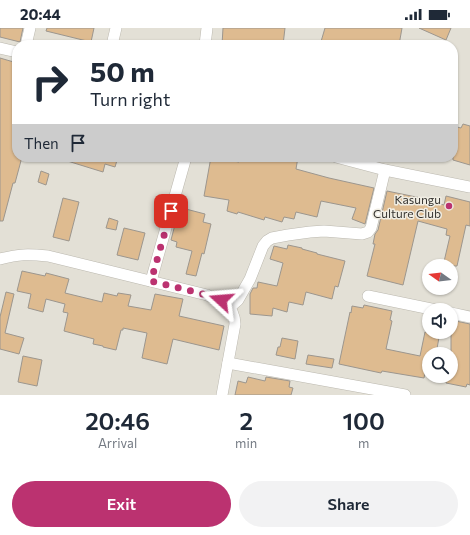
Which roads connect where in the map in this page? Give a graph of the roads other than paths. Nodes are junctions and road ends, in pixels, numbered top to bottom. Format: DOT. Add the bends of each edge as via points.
graph roads {
  1 [pos="30,28"];
  2 [pos="116,28"];
  3 [pos="207,28"];
  4 [pos="27,40"];
  5 [pos="113,40"];
  6 [pos="206,40"];
  7 [pos="0,48"];
  8 [pos="12,51"];
  9 [pos="185,162"];
  10 [pos="354,162"];
  11 [pos="384,170"];
  12 [pos="470,186"];
  13 [pos="0,259"];
  14 [pos="151,281"];
  15 [pos="368,296"];
  16 [pos="230,307"];
  17 [pos="422,307"];
  18 [pos="458,314"];
  19 [pos="470,317"];
  20 [pos="228,363"];
  21 [pos="222,395"];
  22 [pos="405,395"];
  1 -- 4 [label="street"];
  2 -- 5 [label="street"];
  3 -- 6 [label="street"];
  7 -- 8 [label="street"];
  9 -- 14 [label="street"];
  10 -- 11 [label="street"];
  11 -- 12 [label="street"];
  11 -- 16 [label="street" via="368,232 359,234 324,231 272,238 263,246 244,291"];
  13 -- 14 [label="street" via="17,254 48,256"];
  14 -- 16 [label="street" via="207,295 221,300"];
  15 -- 17 [label="street"];
  16 -- 20 [label="street" via="235,316 235,324"];
  18 -- 19 [label="street"];
  20 -- 21 [label="street"];
  20 -- 22 [label="street"];
}
